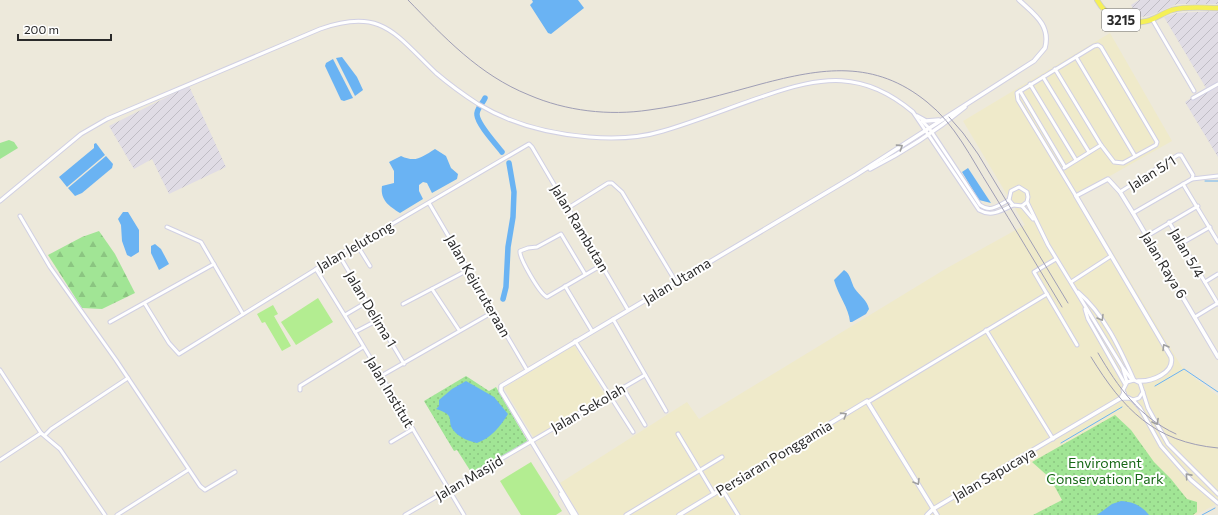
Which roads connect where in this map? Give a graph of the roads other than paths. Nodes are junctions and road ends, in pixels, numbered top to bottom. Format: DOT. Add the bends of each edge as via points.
graph roads {
  1 [pos="1019,0"];
  2 [pos="1097,0"];
  3 [pos="1218,8"];
  4 [pos="1152,19"];
  5 [pos="1076,57"];
  6 [pos="1056,69"];
  7 [pos="1043,77"];
  8 [pos="1030,84"];
  9 [pos="1218,84"];
  10 [pos="1194,90"];
  11 [pos="1020,91"];
  12 [pos="976,97"];
  13 [pos="1193,98"];
  14 [pos="918,116"];
  15 [pos="941,120"];
  16 [pos="928,129"];
  17 [pos="930,133"];
  18 [pos="1102,145"];
  19 [pos="532,147"];
  20 [pos="1089,152"];
  21 [pos="1135,156"];
  22 [pos="1076,160"];
  23 [pos="1065,167"];
  24 [pos="1060,170"];
  25 [pos="856,175"];
  26 [pos="1218,176"];
  27 [pos="1192,179"];
  28 [pos="1183,184"];
  29 [pos="1120,192"];
  30 [pos="1076,196"];
  31 [pos="1009,200"];
  32 [pos="0,201"];
  33 [pos="1027,202"];
  34 [pos="429,203"];
  35 [pos="1013,205"];
  36 [pos="1022,206"];
  37 [pos="1198,206"];
  38 [pos="568,208"];
  39 [pos="1133,214"];
  40 [pos="20,216"];
  41 [pos="1170,222"];
  42 [pos="1037,224"];
  43 [pos="167,227"];
  44 [pos="1210,227"];
  45 [pos="1147,236"];
  46 [pos="1218,242"];
  47 [pos="1182,244"];
  48 [pos="357,245"];
  49 [pos="339,255"];
  50 [pos="1111,256"];
  51 [pos="1056,259"];
  52 [pos="214,264"];
  53 [pos="602,265"];
  54 [pos="370,266"];
  55 [pos="316,269"];
  56 [pos="468,270"];
  57 [pos="585,274"];
  58 [pos="1218,274"];
  59 [pos="676,282"];
  60 [pos="1071,282"];
  61 [pos="1205,282"];
  62 [pos="565,286"];
  63 [pos="432,289"];
  64 [pos="1076,289"];
  65 [pos="1047,294"];
  66 [pos="1080,298"];
  67 [pos="367,302"];
  68 [pos="145,304"];
  69 [pos="402,304"];
  70 [pos="1218,304"];
  71 [pos="628,310"];
  72 [pos="494,312"];
  73 [pos="243,314"];
  74 [pos="345,315"];
  75 [pos="1195,317"];
  76 [pos="613,319"];
  77 [pos="378,320"];
  78 [pos="110,322"];
  79 [pos="460,330"];
  80 [pos="986,330"];
  81 [pos="592,331"];
  82 [pos="355,332"];
  83 [pos="575,341"];
  84 [pos="1077,345"];
  85 [pos="363,347"];
  86 [pos="1218,356"];
  87 [pos="404,364"];
  88 [pos="1123,368"];
  89 [pos="0,370"];
  90 [pos="527,370"];
  91 [pos="645,375"];
  92 [pos="382,376"];
  93 [pos="128,378"];
  94 [pos="1135,380"];
  95 [pos="1126,383"];
  96 [pos="623,388"];
  97 [pos="300,390"];
  98 [pos="1143,392"];
  99 [pos="1124,393"];
  100 [pos="609,396"];
  101 [pos="1120,398"];
  102 [pos="1128,398"];
  103 [pos="1133,400"];
  104 [pos="868,402"];
  105 [pos="666,411"];
  106 [pos="644,425"];
  107 [pos="413,429"];
  108 [pos="632,432"];
  109 [pos="43,434"];
  110 [pos="678,434"];
  111 [pos="1054,439"];
  112 [pos="391,442"];
  113 [pos="532,442"];
  114 [pos="722,457"];
  115 [pos="0,460"];
  116 [pos="188,470"];
  117 [pos="699,471"];
  118 [pos="235,472"];
  119 [pos="554,480"];
  120 [pos="722,489"];
  121 [pos="450,490"];
  122 [pos="714,494"];
  123 [pos="1218,494"];
  124 [pos="1218,503"];
  125 [pos="934,509"];
  126 [pos="105,515"];
  127 [pos="117,515"];
  128 [pos="405,515"];
  129 [pos="464,515"];
  130 [pos="574,515"];
  131 [pos="626,515"];
  132 [pos="679,515"];
  133 [pos="738,515"];
  134 [pos="927,515"];
  135 [pos="937,515"];
  1 -- 12 [label="street" via="1044,25 1045,48 1034,61"];
  2 -- 4 [label="main road, 3215" via="1107,13 1118,20 1137,23"];
  3 -- 4 [label="main road, 3215" via="1182,8"];
  4 -- 10 [label="street"];
  5 -- 6 [label="street"];
  5 -- 21 [label="street"];
  5 -- 21 [label="street" via="1096,45 1101,47 1157,142"];
  6 -- 7 [label="street"];
  6 -- 18 [label="street"];
  7 -- 8 [label="street"];
  7 -- 20 [label="street"];
  8 -- 11 [label="street"];
  8 -- 22 [label="street"];
  9 -- 13 [label="street"];
  11 -- 23 [label="street"];
  11 -- 24 [label="street" via="1017,92 1017,97"];
  12 -- 15 [label="street, Jalan Utama"];
  12 -- 17 [label="street, Jalan Utama"];
  14 -- 15 [label="street" via="926,120"];
  14 -- 16 [label="street"];
  14 -- 32 [label="street" via="900,101 878,90 852,82 825,80 793,86 662,131 599,138 554,133 532,128 478,103 437,73 393,31 366,21 342,22 107,119 81,134"];
  15 -- 16 [label="street, Jalan Utama"];
  16 -- 17 [label="street"];
  25 -- 16 [label="street, Jalan Utama, one-way"];
  17 -- 25 [label="street, Jalan Utama" via="901,152"];
  17 -- 31 [label="street" via="980,205 995,208"];
  17 -- 35 [label="street" via="979,210 991,214"];
  18 -- 20 [label="street"];
  18 -- 21 [label="street" via="1111,160 1120,163"];
  19 -- 34 [label="street, Jalan Jelutong" via="530,144 525,146"];
  19 -- 38 [label="street, Jalan Rambutan"];
  20 -- 22 [label="street"];
  22 -- 23 [label="street"];
  23 -- 24 [label="street"];
  24 -- 30 [label="street"];
  25 -- 59 [label="street, Jalan Utama"];
  26 -- 27 [label="street"];
  27 -- 28 [label="street"];
  27 -- 29 [label="street, Jalan 5/1" via="1193,175 1181,155 1178,155"];
  28 -- 37 [label="street"];
  28 -- 39 [label="street"];
  29 -- 30 [label="street, Jalan Raya 6" via="1110,180 1106,180"];
  29 -- 39 [label="street, Jalan Raya 6"];
  30 -- 50 [label="street"];
  31 -- 33 [label="street" via="1011,191 1020,187 1027,192"];
  31 -- 35 [label="street"];
  33 -- 36 [label="street"];
  33 -- 42 [label="street"];
  34 -- 48 [label="street, Jalan Jelutong"];
  34 -- 56 [label="street, Jalan Kejuruteraan"];
  35 -- 36 [label="street"];
  36 -- 42 [label="street"];
  37 -- 41 [label="street"];
  37 -- 44 [label="street"];
  38 -- 53 [label="street, Jalan Rambutan"];
  38 -- 59 [label="street" via="612,183 622,192"];
  39 -- 45 [label="street, Jalan Raya 6"];
  40 -- 93 [label="street" via="50,267"];
  41 -- 45 [label="street"];
  41 -- 47 [label="street, Jalan 5/4"];
  42 -- 51 [label="street"];
  43 -- 52 [label="street" via="198,240"];
  44 -- 46 [label="street"];
  44 -- 47 [label="street"];
  45 -- 75 [label="street, Jalan Raya 6"];
  47 -- 61 [label="street, Jalan 5/4"];
  48 -- 49 [label="street, Jalan Jelutong"];
  48 -- 54 [label="street"];
  49 -- 55 [label="street, Jalan Jelutong"];
  49 -- 67 [label="street, Jalan Delima 1"];
  50 -- 60 [label="street"];
  94 -- 50 [label="street, one-way" via="1153,379 1170,368 1172,361"];
  51 -- 60 [label="street"];
  51 -- 65 [label="street" via="1034,272"];
  52 -- 68 [label="street"];
  52 -- 73 [label="street"];
  53 -- 57 [label="street"];
  53 -- 71 [label="street, Jalan Rambutan"];
  55 -- 73 [label="street, Jalan Jelutong"];
  55 -- 74 [label="street, Jalan Institut"];
  56 -- 63 [label="street"];
  56 -- 72 [label="street, Jalan Kejuruteraan"];
  57 -- 62 [label="street"];
  57 -- 62 [label="street" via="561,234 537,247 520,251 521,258 545,296"];
  58 -- 61 [label="street"];
  59 -- 71 [label="street, Jalan Utama"];
  60 -- 64 [label="street"];
  61 -- 70 [label="street, Jalan 5/4"];
  62 -- 81 [label="street"];
  63 -- 69 [label="street"];
  63 -- 79 [label="street"];
  64 -- 66 [label="street"];
  64 -- 94 [label="street, one-way" via="1096,311"];
  65 -- 80 [label="street"];
  65 -- 84 [label="street"];
  66 -- 88 [label="street"];
  66 -- 95 [label="street" via="1088,319"];
  67 -- 74 [label="street"];
  67 -- 77 [label="street, Jalan Delima 1"];
  68 -- 73 [label="street, Jalan Jelutong" via="169,343 179,354"];
  68 -- 78 [label="street"];
  70 -- 75 [label="street"];
  71 -- 76 [label="street, Jalan Utama"];
  72 -- 79 [label="street"];
  72 -- 90 [label="street, Jalan Kejuruteraan"];
  74 -- 82 [label="street, Jalan Institut"];
  75 -- 86 [label="street, Jalan Raya 6"];
  76 -- 81 [label="street, Jalan Utama"];
  76 -- 91 [label="street"];
  77 -- 82 [label="street"];
  77 -- 87 [label="street, Jalan Delima 1"];
  79 -- 87 [label="street"];
  80 -- 104 [label="street"];
  80 -- 111 [label="street"];
  81 -- 83 [label="street, Jalan Utama"];
  82 -- 85 [label="street, Jalan Institut"];
  83 -- 90 [label="street, Jalan Utama"];
  83 -- 100 [label="street"];
  85 -- 92 [label="street, Jalan Institut"];
  85 -- 97 [label="street" via="300,386"];
  87 -- 92 [label="street"];
  88 -- 94 [label="street"];
  88 -- 95 [label="street"];
  89 -- 109 [label="street"];
  90 -- 113 [label="street, Jalan Utama" via="500,387"];
  91 -- 96 [label="street, Jalan Sekolah"];
  91 -- 105 [label="street"];
  92 -- 107 [label="street, Jalan Institut"];
  93 -- 109 [label="street"];
  93 -- 116 [label="street"];
  94 -- 95 [label="street"];
  94 -- 98 [label="street" via="1142,386"];
  95 -- 99 [label="street"];
  96 -- 100 [label="street, Jalan Sekolah"];
  96 -- 106 [label="street"];
  98 -- 103 [label="street" via="1139,398"];
  98 -- 123 [label="street, one-way" via="1148,408 1168,444"];
  99 -- 101 [label="street"];
  99 -- 102 [label="street"];
  100 -- 108 [label="street"];
  100 -- 113 [label="street, Jalan Sekolah"];
  101 -- 102 [label="street"];
  101 -- 111 [label="street, Jalan Sapucaya"];
  102 -- 103 [label="street"];
  124 -- 103 [label="street, one-way" via="1191,480 1162,446"];
  120 -- 104 [label="street, Persiaran Ponggamia, one-way"];
  104 -- 125 [label="street, one-way"];
  107 -- 112 [label="street"];
  107 -- 121 [label="street, Jalan Institut"];
  109 -- 115 [label="street"];
  109 -- 126 [label="street" via="60,449"];
  110 -- 117 [label="street"];
  111 -- 125 [label="street, Jalan Sapucaya"];
  113 -- 119 [label="street"];
  113 -- 121 [label="street, Jalan Masjid"];
  114 -- 117 [label="street"];
  116 -- 118 [label="street" via="205,490"];
  116 -- 127 [label="street"];
  117 -- 122 [label="street"];
  117 -- 131 [label="street"];
  119 -- 130 [label="street"];
  119 -- 130 [label="street"];
  120 -- 122 [label="street, Persiaran Ponggamia"];
  120 -- 133 [label="street"];
  121 -- 128 [label="street, Jalan Masjid"];
  121 -- 129 [label="street, Jalan Institut"];
  122 -- 132 [label="street, Persiaran Ponggamia"];
  125 -- 134 [label="street, Jalan Sapucaya"];
  125 -- 135 [label="street"];
}
